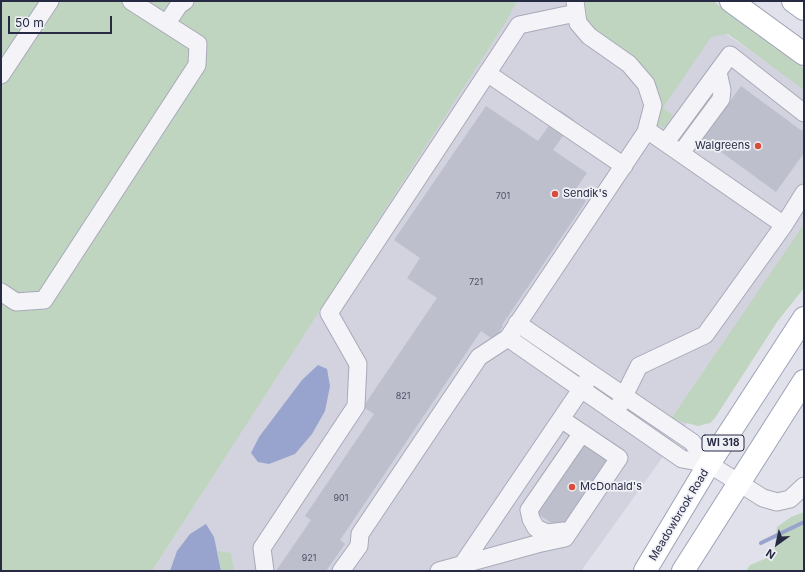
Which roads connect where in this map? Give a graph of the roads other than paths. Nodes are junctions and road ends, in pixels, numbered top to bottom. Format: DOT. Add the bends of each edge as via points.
graph roads {
  1 [pos="50,1"];
  2 [pos="131,1"];
  3 [pos="730,1"];
  4 [pos="793,1"];
  5 [pos="181,2"];
  6 [pos="575,7"];
  7 [pos="804,9"];
  8 [pos="167,23"];
  9 [pos="804,54"];
  10 [pos="718,72"];
  11 [pos="487,73"];
  12 [pos="1,75"];
  13 [pos="804,113"];
  14 [pos="647,130"];
  15 [pos="666,142"];
  16 [pos="681,153"];
  17 [pos="624,166"];
  18 [pos="804,193"];
  19 [pos="784,225"];
  20 [pos="1,292"];
  21 [pos="804,318"];
  22 [pos="518,323"];
  23 [pos="508,338"];
  24 [pos="592,374"];
  25 [pos="804,381"];
  26 [pos="582,389"];
  27 [pos="624,396"];
  28 [pos="616,412"];
  29 [pos="561,419"];
  30 [pos="582,433"];
  31 [pos="709,464"];
  32 [pos="738,482"];
  33 [pos="804,486"];
  34 [pos="570,530"];
  35 [pos="462,565"];
  36 [pos="265,571"];
  37 [pos="341,571"];
  38 [pos="439,571"];
  39 [pos="645,571"];
  40 [pos="683,571"];
  1 -- 12 [label="street"];
  2 -- 8 [label="street"];
  3 -- 9 [label="main road"];
  4 -- 7 [label="main road"];
  5 -- 8 [label="street"];
  6 -- 11 [label="street" via="519,25"];
  6 -- 14 [label="street" via="578,23 589,36 629,64 646,84 653,105"];
  8 -- 20 [label="street" via="198,44 197,65 44,300 16,302"];
  10 -- 13 [label="street" via="730,55"];
  10 -- 15 [label="street"];
  10 -- 16 [label="street" via="721,99"];
  11 -- 17 [label="street"];
  11 -- 36 [label="street" via="329,313 358,364 356,406 262,548"];
  14 -- 15 [label="street"];
  14 -- 17 [label="street"];
  15 -- 16 [label="street"];
  16 -- 19 [label="street"];
  17 -- 22 [label="street"];
  18 -- 19 [label="street"];
  19 -- 27 [label="street" via="705,335 639,366"];
  21 -- 31 [label="main road, Meadowbrook Road / WI 318"];
  22 -- 23 [label="street"];
  22 -- 24 [label="street"];
  23 -- 26 [label="street"];
  23 -- 37 [label="street" via="479,357 360,534 359,546"];
  24 -- 26 [label="street"];
  24 -- 27 [label="street"];
  25 -- 32 [label="main road, WI 318"];
  26 -- 28 [label="street"];
  26 -- 29 [label="street"];
  27 -- 28 [label="street"];
  27 -- 31 [label="street" via="692,442"];
  28 -- 31 [label="street" via="682,459"];
  29 -- 30 [label="street"];
  29 -- 35 [label="street"];
  30 -- 34 [label="street" via="619,458"];
  30 -- 34 [label="street" via="529,510 536,528 547,533"];
  31 -- 32 [label="street"];
  31 -- 39 [label="main road, Meadowbrook Road / WI 318"];
  32 -- 33 [label="street" via="763,498 777,502 790,499"];
  32 -- 40 [label="main road, WI 318"];
  34 -- 35 [label="street" via="565,538"];
  35 -- 38 [label="street"];
}
